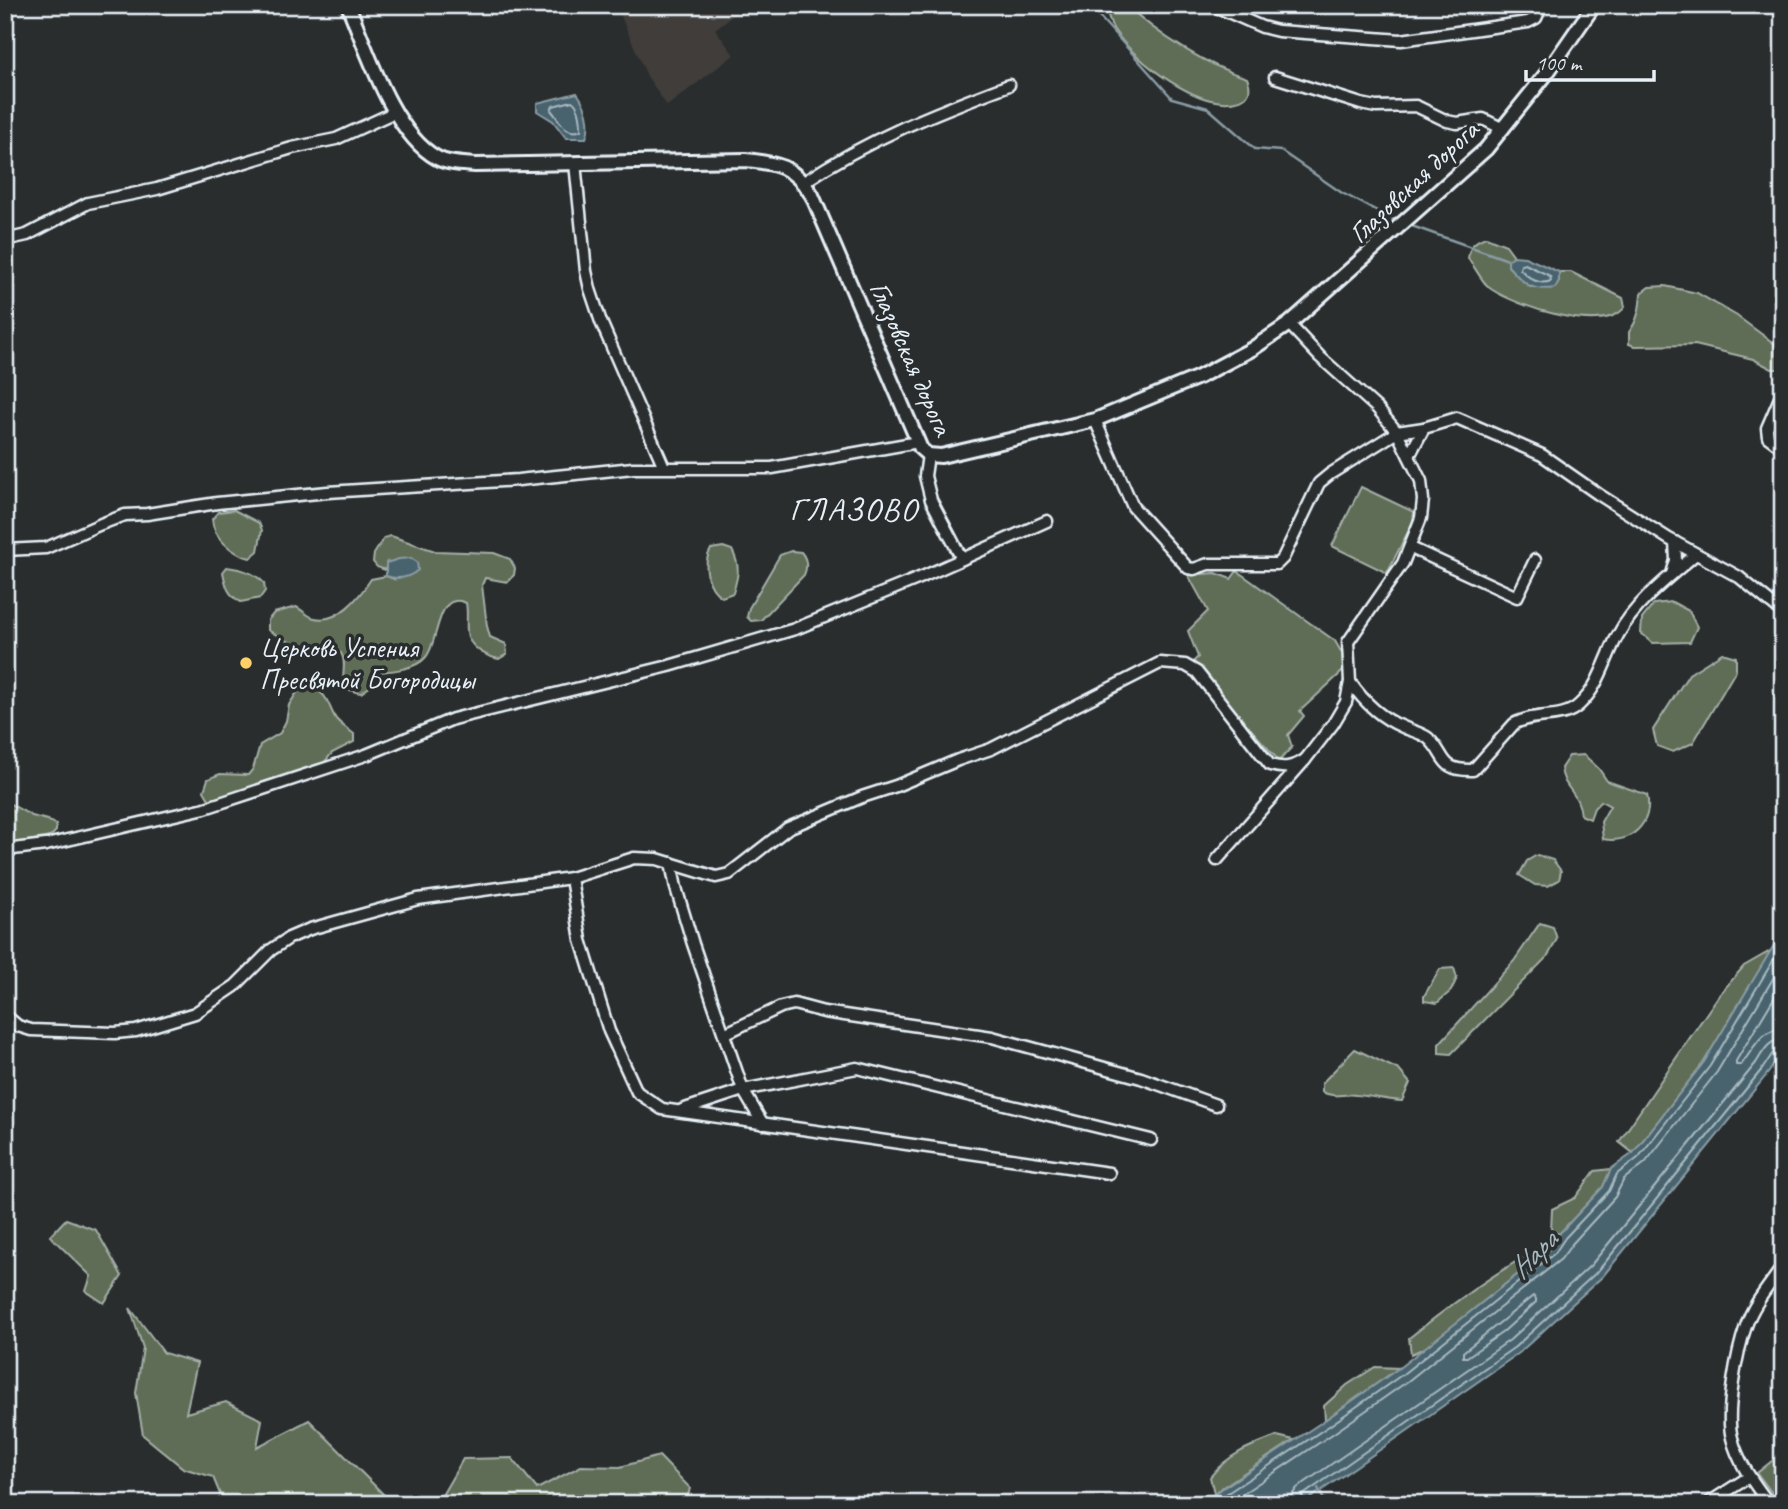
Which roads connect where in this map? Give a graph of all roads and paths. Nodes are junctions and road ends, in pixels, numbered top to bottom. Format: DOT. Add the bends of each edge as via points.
graph roads {
  1 [pos="348,5"];
  2 [pos="1212,5"];
  3 [pos="1542,5"];
  4 [pos="1594,5"];
  5 [pos="1275,77"];
  6 [pos="1009,85"];
  7 [pos="395,112"];
  8 [pos="1503,129"];
  9 [pos="575,163"];
  10 [pos="804,182"];
  11 [pos="5,240"];
  12 [pos="1289,324"];
  13 [pos="1783,391"];
  14 [pos="1095,420"];
  15 [pos="1424,428"];
  16 [pos="1397,432"];
  17 [pos="918,442"];
  18 [pos="1783,448"];
  19 [pos="928,455"];
  20 [pos="1409,456"];
  21 [pos="664,467"];
  22 [pos="1047,521"];
  23 [pos="1675,542"];
  24 [pos="1411,548"];
  25 [pos="5,550"];
  26 [pos="1696,554"];
  27 [pos="962,559"];
  28 [pos="1535,560"];
  29 [pos="1671,574"];
  30 [pos="1783,613"];
  31 [pos="1350,682"];
  32 [pos="1305,761"];
  33 [pos="5,850"];
  34 [pos="1217,860"];
  35 [pos="671,863"];
  36 [pos="571,878"];
  37 [pos="5,1015"];
  38 [pos="724,1034"];
  39 [pos="743,1090"];
  40 [pos="1216,1105"];
  41 [pos="678,1112"];
  42 [pos="763,1124"];
  43 [pos="1151,1140"];
  44 [pos="1109,1173"];
  45 [pos="1783,1266"];
  46 [pos="1749,1477"];
  47 [pos="1707,1504"];
  48 [pos="1769,1504"];
  1 -- 7 [label="street"];
  2 -- 3 [label="street" via="1278,31 1401,40 1528,22 1536,18"];
  4 -- 8 [label="street, Глазовская дорога"];
  5 -- 8 [label="street" via="1361,104 1416,106 1447,121 1483,119"];
  6 -- 10 [label="street" via="924,117"];
  7 -- 9 [label="street" via="420,144 439,159 475,165"];
  7 -- 11 [label="street" via="336,139 158,189 88,203 27,235"];
  8 -- 12 [label="street, Глазовская дорога"];
  9 -- 10 [label="street" via="758,161 781,165"];
  9 -- 21 [label="street" via="590,289"];
  10 -- 17 [label="street, Глазовская дорога"];
  12 -- 14 [label="street, Глазовская дорога" via="1199,377"];
  12 -- 16 [label="street"];
  13 -- 18 [label="street" via="1767,428 1768,437"];
  14 -- 16 [label="street" via="1133,507 1182,564 1195,569 1208,564 1277,564 1320,483"];
  14 -- 19 [label="street, Глазовская дорога" via="941,456"];
  15 -- 16 [label="street"];
  15 -- 20 [label="street"];
  15 -- 23 [label="street" via="1457,418 1542,455"];
  16 -- 20 [label="street"];
  17 -- 19 [label="street, Глазовская дорога"];
  17 -- 21 [label="street" via="772,468"];
  19 -- 27 [label="street" via="925,476 931,500"];
  20 -- 24 [label="street" via="1421,481 1423,500"];
  21 -- 25 [label="street" via="217,503 125,515 46,548"];
  22 -- 27 [label="street"];
  23 -- 26 [label="street"];
  23 -- 29 [label="street"];
  24 -- 28 [label="street" via="1517,597"];
  24 -- 31 [label="street" via="1348,642"];
  26 -- 29 [label="street"];
  26 -- 30 [label="street" via="1740,577"];
  27 -- 33 [label="street" via="795,629 669,666 453,719 366,755 205,808 46,845"];
  29 -- 31 [label="street" via="1629,617 1596,685 1580,705 1569,713 1514,724 1473,770 1443,762 1427,738 1367,705"];
  31 -- 32 [label="street" via="1346,702"];
  32 -- 34 [label="street"];
  32 -- 35 [label="street" via="1294,767 1270,765 1197,672 1185,665 1160,663 991,749 788,828 729,874 716,877"];
  35 -- 36 [label="street" via="634,858"];
  35 -- 38 [label="street"];
  36 -- 37 [label="street" via="418,899 310,929 271,950 215,1002 136,1031 31,1030"];
  36 -- 41 [label="street" via="581,940 615,1044 637,1092 662,1109"];
  38 -- 39 [label="street"];
  38 -- 40 [label="street" via="794,1004 1023,1045 1141,1078"];
  39 -- 41 [label="street"];
  39 -- 42 [label="street"];
  39 -- 43 [label="street" via="858,1068"];
  41 -- 42 [label="street"];
  42 -- 44 [label="street"];
  45 -- 46 [label="street" via="1746,1326 1737,1363 1730,1427"];
  46 -- 47 [label="street"];
  46 -- 48 [label="street"];
}
